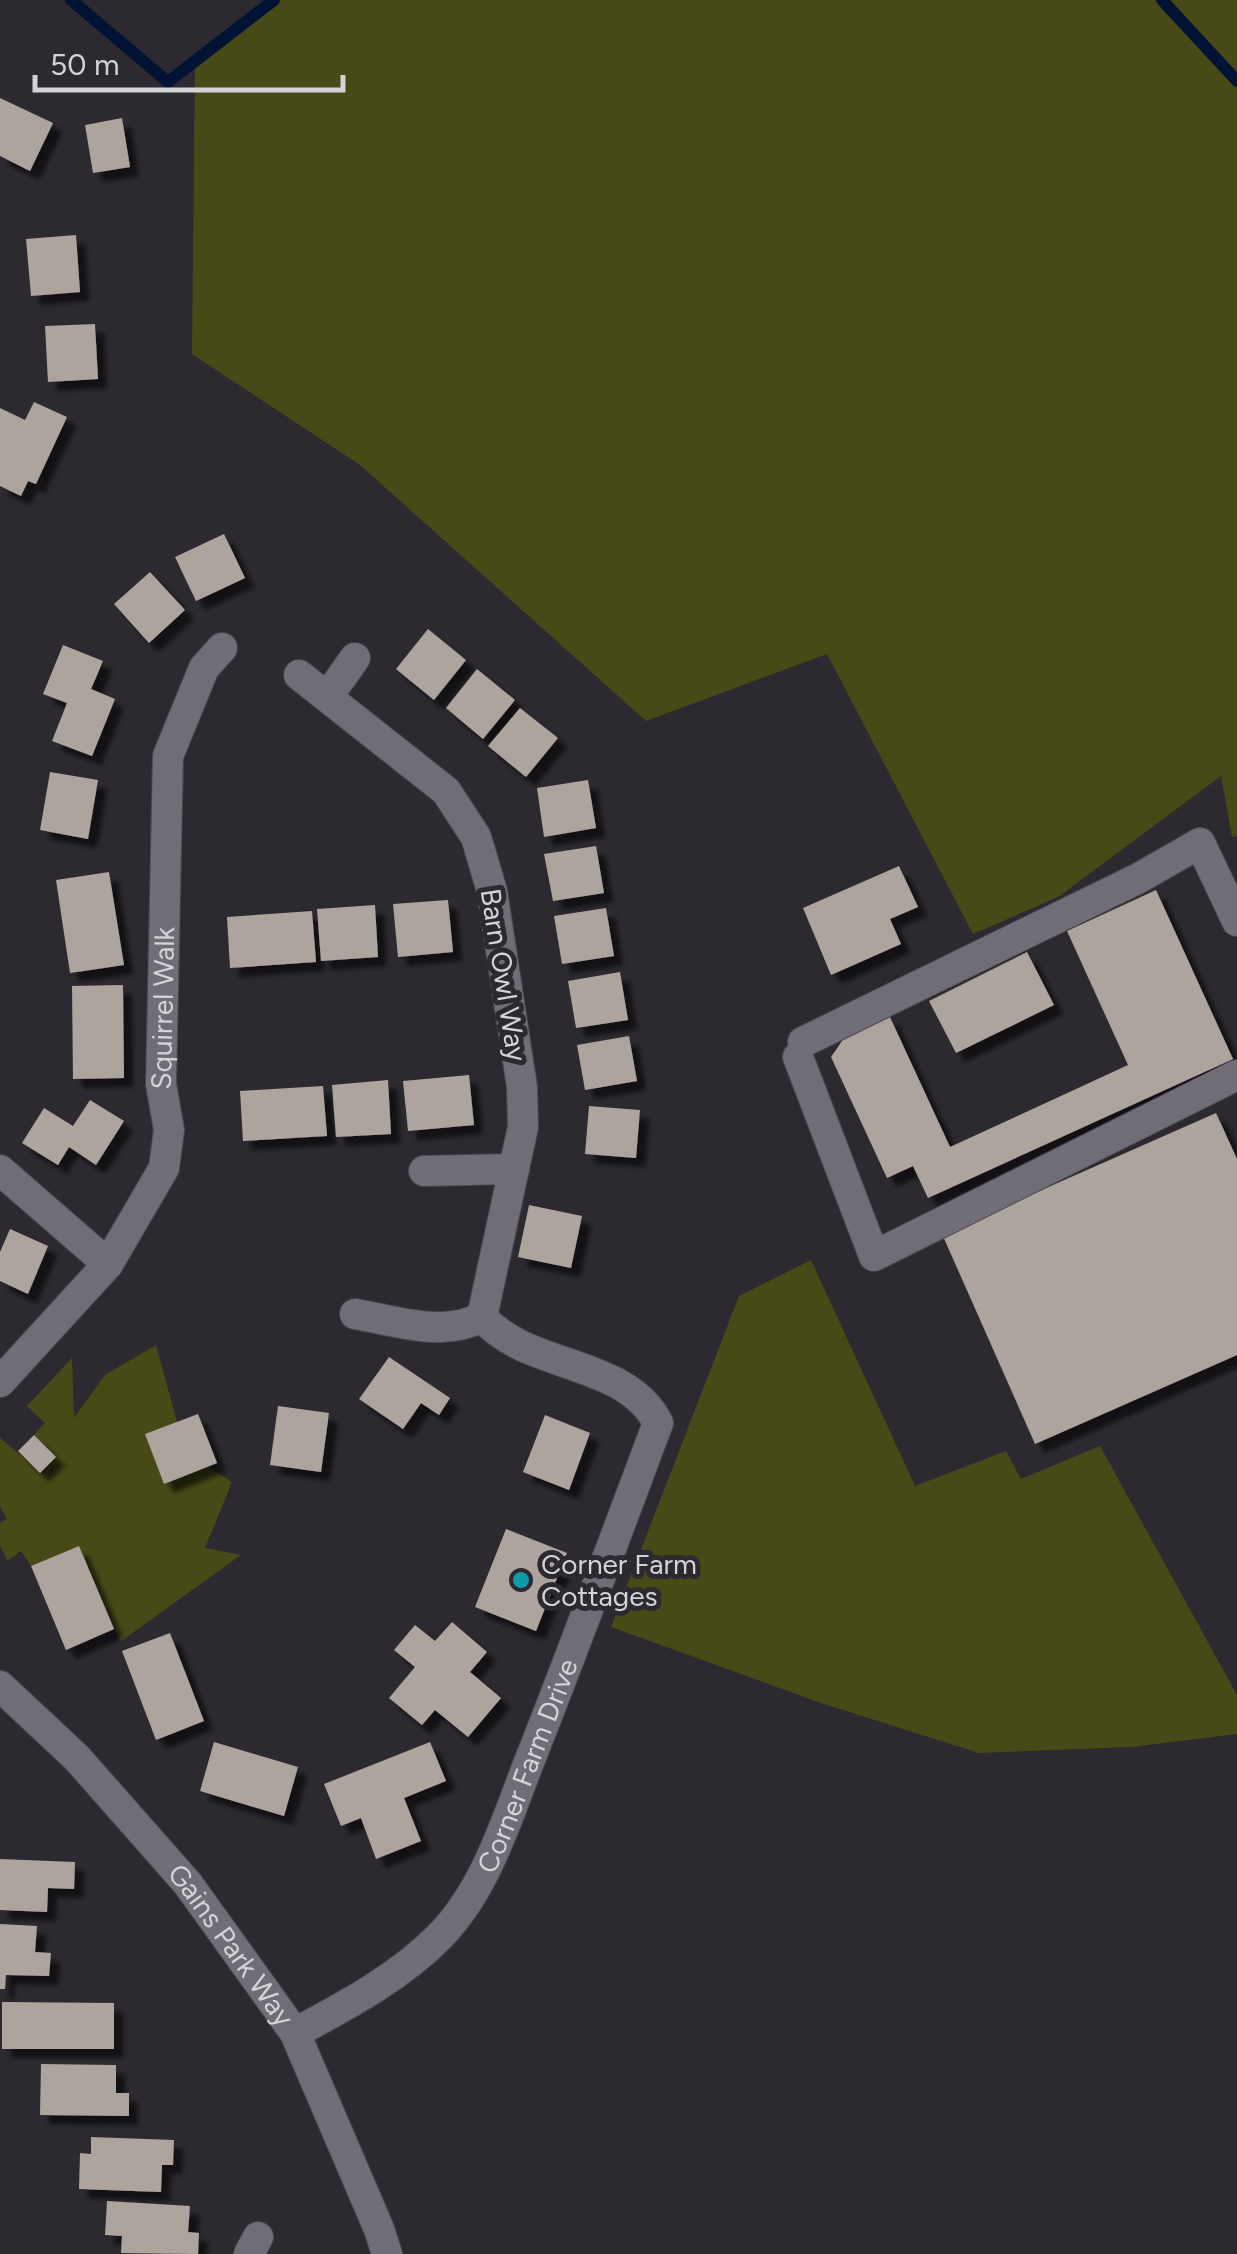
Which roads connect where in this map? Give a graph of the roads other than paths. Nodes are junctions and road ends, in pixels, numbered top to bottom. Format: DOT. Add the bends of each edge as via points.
graph roads {
  1 [pos="222,648"];
  2 [pos="355,658"];
  3 [pos="298,674"];
  4 [pos="328,696"];
  5 [pos="1237,920"];
  6 [pos="1237,1074"];
  7 [pos="514,1169"];
  8 [pos="0,1170"];
  9 [pos="424,1171"];
  10 [pos="108,1264"];
  11 [pos="355,1314"];
  12 [pos="482,1317"];
  13 [pos="0,1382"];
  14 [pos="0,1686"];
  15 [pos="295,2033"];
  16 [pos="387,2254"];
  1 -- 10 [label="street, Squirrel Walk" via="204,668 168,756 164,1168"];
  2 -- 4 [label="street"];
  3 -- 4 [label="street, Barn Owl Way"];
  4 -- 7 [label="street, Barn Owl Way" via="446,791 476,837 492,891 522,1087"];
  5 -- 6 [label="street" via="1200,843 800,1049 874,1256"];
  7 -- 9 [label="street"];
  7 -- 12 [label="street, Barn Owl Way"];
  8 -- 10 [label="street"];
  10 -- 13 [label="street, Squirrel Walk"];
  11 -- 12 [label="street" via="448,1329"];
  12 -- 15 [label="street, Corner Farm Drive" via="518,1345 630,1389 658,1423 500,1834 468,1900 425,1950 356,2000"];
  14 -- 15 [label="street, Gains Park Way" via="78,1758 188,1884"];
  15 -- 16 [label="street, Gains Park Way"];
}
